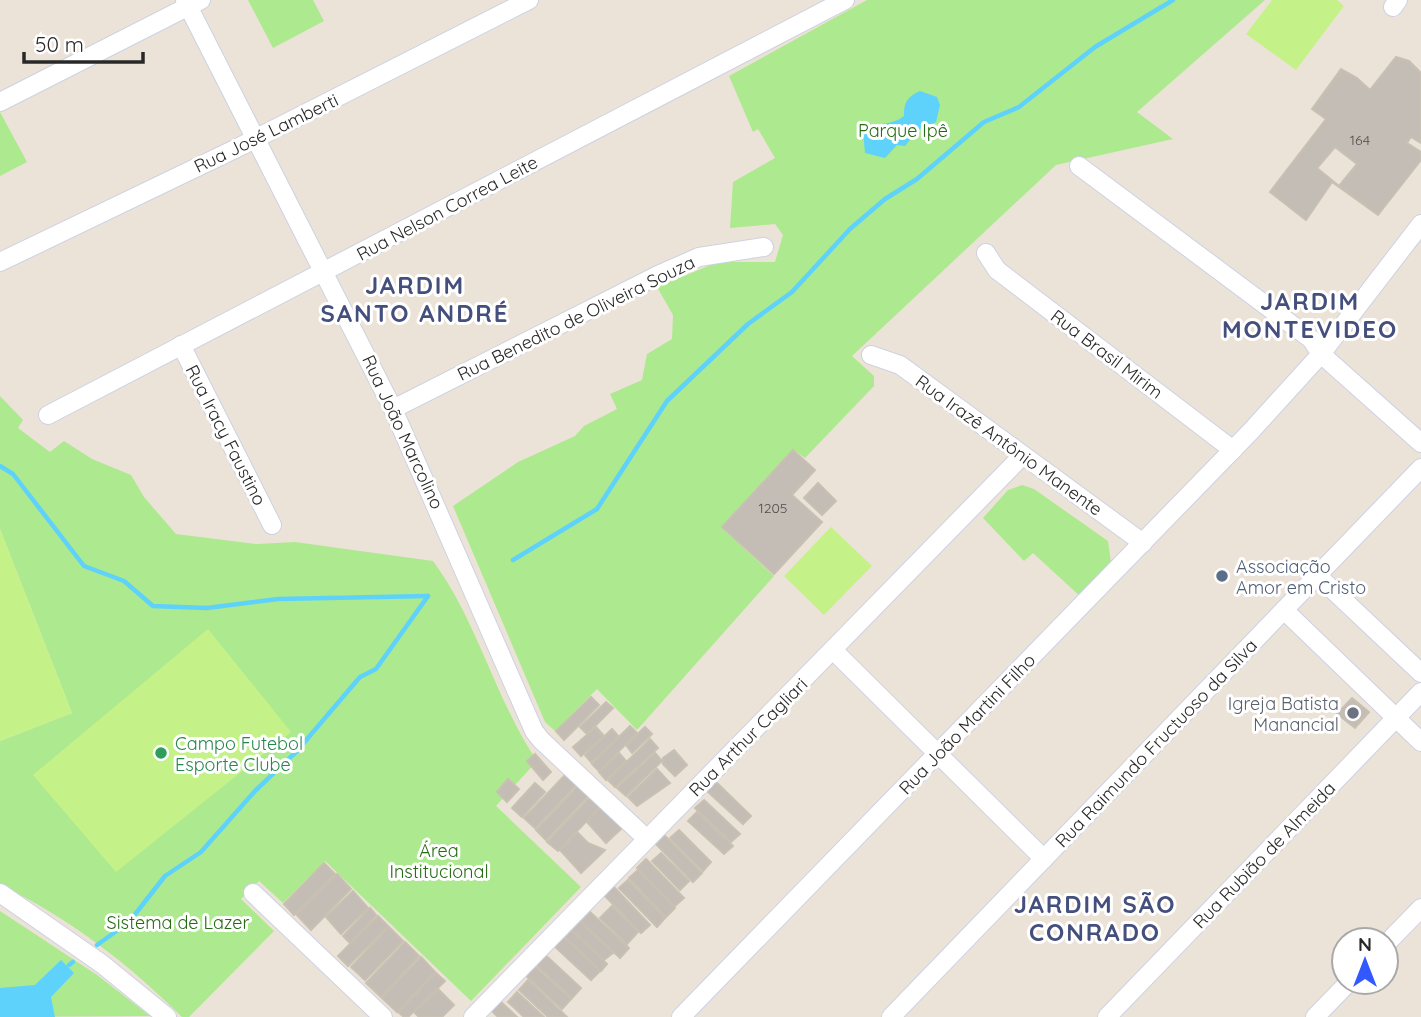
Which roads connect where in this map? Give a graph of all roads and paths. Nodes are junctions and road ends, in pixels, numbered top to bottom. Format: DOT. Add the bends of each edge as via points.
graph roads {
  1 [pos="529,0"];
  2 [pos="845,0"];
  3 [pos="191,2"];
  4 [pos="0,102"];
  5 [pos="257,139"];
  6 [pos="1079,166"];
  7 [pos="1421,224"];
  8 [pos="764,247"];
  9 [pos="986,253"];
  10 [pos="0,262"];
  11 [pos="325,272"];
  12 [pos="181,345"];
  13 [pos="1321,354"];
  14 [pos="871,355"];
  15 [pos="393,409"];
  16 [pos="48,415"];
  17 [pos="1421,443"];
  18 [pos="1233,450"];
  19 [pos="1022,456"];
  20 [pos="1421,468"];
  21 [pos="272,525"];
  22 [pos="1143,543"];
  23 [pos="1318,576"];
  24 [pos="1284,610"];
  25 [pos="834,650"];
  26 [pos="1421,673"];
  27 [pos="1421,692"];
  28 [pos="1396,718"];
  29 [pos="1421,742"];
  30 [pos="938,753"];
  31 [pos="647,839"];
  32 [pos="1044,859"];
  33 [pos="0,893"];
  34 [pos="253,893"];
  35 [pos="1421,908"];
  36 [pos="1400,930"];
  37 [pos="1335,996"];
  38 [pos="163,1015"];
  39 [pos="383,1017"];
  40 [pos="472,1017"];
  41 [pos="681,1017"];
  42 [pos="891,1017"];
  43 [pos="1107,1017"];
  44 [pos="1315,1017"];
  1 -- 5 [label="street, Rua José Lamberti"];
  2 -- 11 [label="street, Rua Nelson Correa Leite"];
  3 -- 4 [label="street"];
  3 -- 5 [label="street, Rua João Marcolino"];
  5 -- 10 [label="street, Rua José Lamberti"];
  5 -- 11 [label="street, Rua João Marcolino"];
  6 -- 13 [label="street" via="1311,339"];
  7 -- 13 [label="street, Rua João Martini Filho"];
  8 -- 15 [label="street, Rua Benedito de Oliveira Souza" via="699,257"];
  9 -- 18 [label="street, Rua Brasil Mirim" via="997,270"];
  11 -- 12 [label="street, Rua Nelson Correa Leite"];
  11 -- 15 [label="street, Rua João Marcolino"];
  12 -- 16 [label="street, Rua Nelson Correa Leite"];
  12 -- 21 [label="street, Rua Iracy Faustino"];
  13 -- 17 [label="street"];
  13 -- 18 [label="street, Rua João Martini Filho"];
  14 -- 19 [label="street, Rua Irazê Antônio Manente" via="900,365"];
  15 -- 31 [label="street, Rua João Marcolino" via="534,731"];
  18 -- 22 [label="street, Rua João Martini Filho"];
  19 -- 22 [label="street, Rua Irazê Antônio Manente"];
  19 -- 25 [label="street, Rua Arthur Cagliari"];
  20 -- 23 [label="street, Rua Raimundo Fructuoso da Silva"];
  22 -- 30 [label="street, Rua João Martini Filho"];
  23 -- 24 [label="street, Rua Raimundo Fructuoso da Silva"];
  23 -- 26 [label="street"];
  24 -- 28 [label="street"];
  24 -- 32 [label="street, Rua Raimundo Fructuoso da Silva"];
  25 -- 30 [label="street"];
  25 -- 31 [label="street, Rua Arthur Cagliari"];
  27 -- 28 [label="street, Rua Rubião de Almeida"];
  28 -- 29 [label="street"];
  28 -- 43 [label="street, Rua Rubião de Almeida"];
  30 -- 32 [label="street"];
  30 -- 41 [label="street, Rua João Martini Filho"];
  31 -- 40 [label="street, Rua Arthur Cagliari"];
  32 -- 42 [label="street, Rua Raimundo Fructuoso da Silva"];
  33 -- 38 [label="street" via="102,964"];
  34 -- 39 [label="street"];
  35 -- 36 [label="street"];
  37 -- 44 [label="street"];
}
